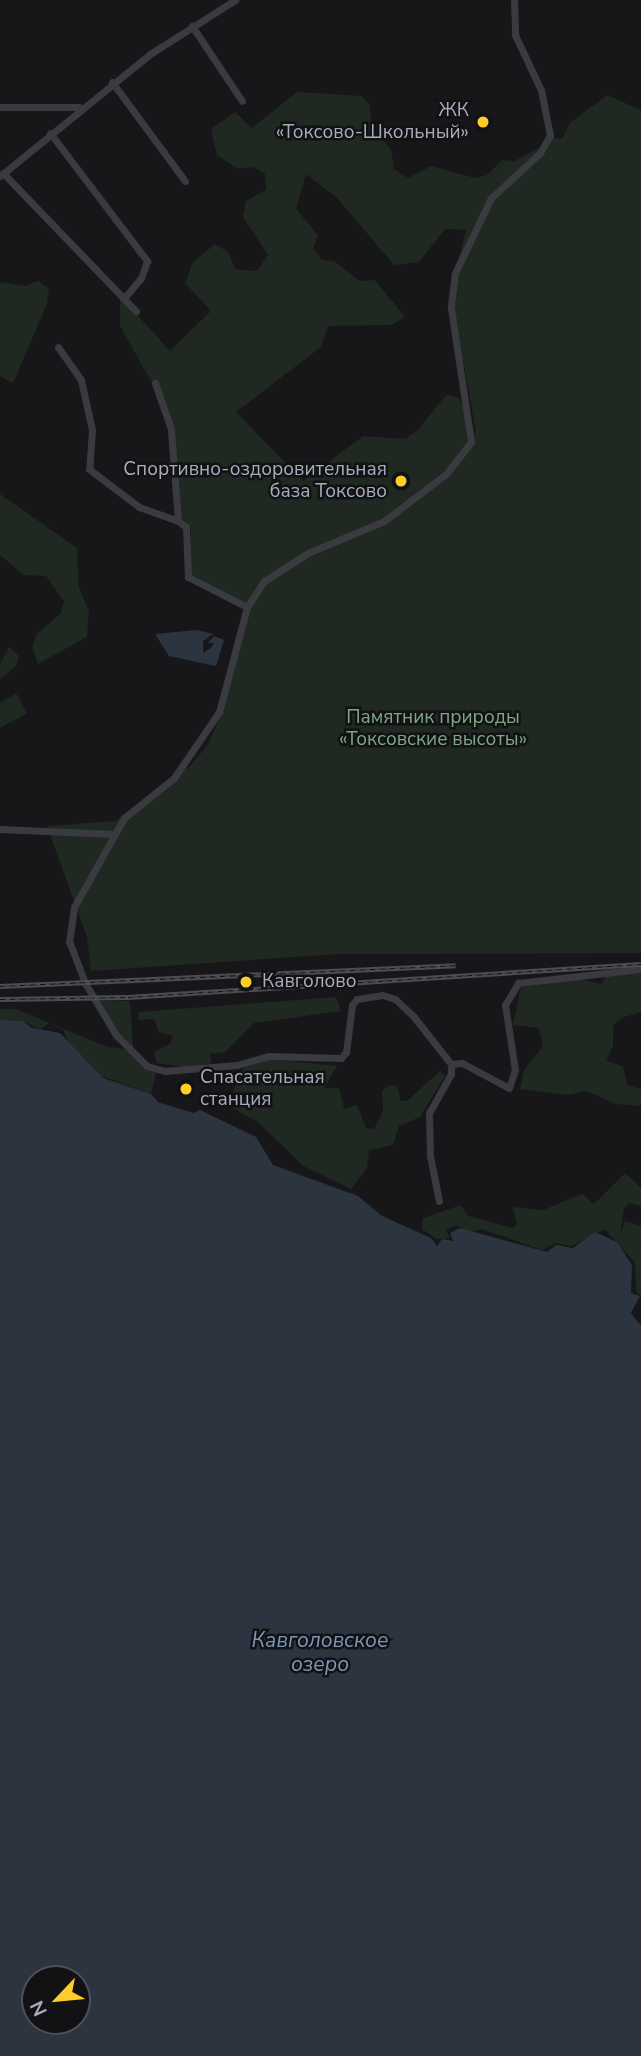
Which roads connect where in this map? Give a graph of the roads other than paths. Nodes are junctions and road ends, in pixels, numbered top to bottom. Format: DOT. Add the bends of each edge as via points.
graph roads {
  1 [pos="235,0"];
  2 [pos="513,0"];
  3 [pos="192,26"];
  4 [pos="112,82"];
  5 [pos="242,101"];
  6 [pos="0,107"];
  7 [pos="80,107"];
  8 [pos="50,133"];
  9 [pos="2,174"];
  10 [pos="185,181"];
  11 [pos="124,298"];
  12 [pos="136,311"];
  13 [pos="58,347"];
  14 [pos="156,383"];
  15 [pos="178,521"];
  16 [pos="247,607"];
  17 [pos="0,829"];
  18 [pos="113,834"];
  19 [pos="641,970"];
  20 [pos="451,1064"];
  21 [pos="439,1201"];
  1 -- 3 [label="street"];
  2 -- 16 [label="street" via="514,36 541,90 550,135 540,153 483,209 454,273 452,317 471,442 446,474 384,521 279,569 264,581"];
  3 -- 4 [label="street"];
  3 -- 5 [label="street"];
  4 -- 7 [label="street"];
  4 -- 10 [label="street"];
  6 -- 7 [label="street"];
  7 -- 8 [label="street"];
  8 -- 9 [label="street"];
  8 -- 11 [label="street" via="148,261"];
  9 -- 11 [label="street"];
  11 -- 12 [label="street"];
  13 -- 15 [label="street" via="81,380 92,430 89,469 139,507"];
  14 -- 15 [label="street" via="171,429"];
  15 -- 16 [label="street" via="186,527 188,578"];
  16 -- 18 [label="street" via="219,712 188,762 135,806"];
  17 -- 18 [label="street"];
  18 -- 20 [label="street" via="74,907 68,931 85,984 127,1049 147,1066 166,1071 268,1056 341,1058 346,1052 352,1005 357,999 382,995 395,999 414,1017"];
  19 -- 20 [label="street" via="518,983 505,1004 515,1070 509,1088 462,1063"];
  20 -- 21 [label="street" via="451,1073 429,1113 430,1156"];
}
